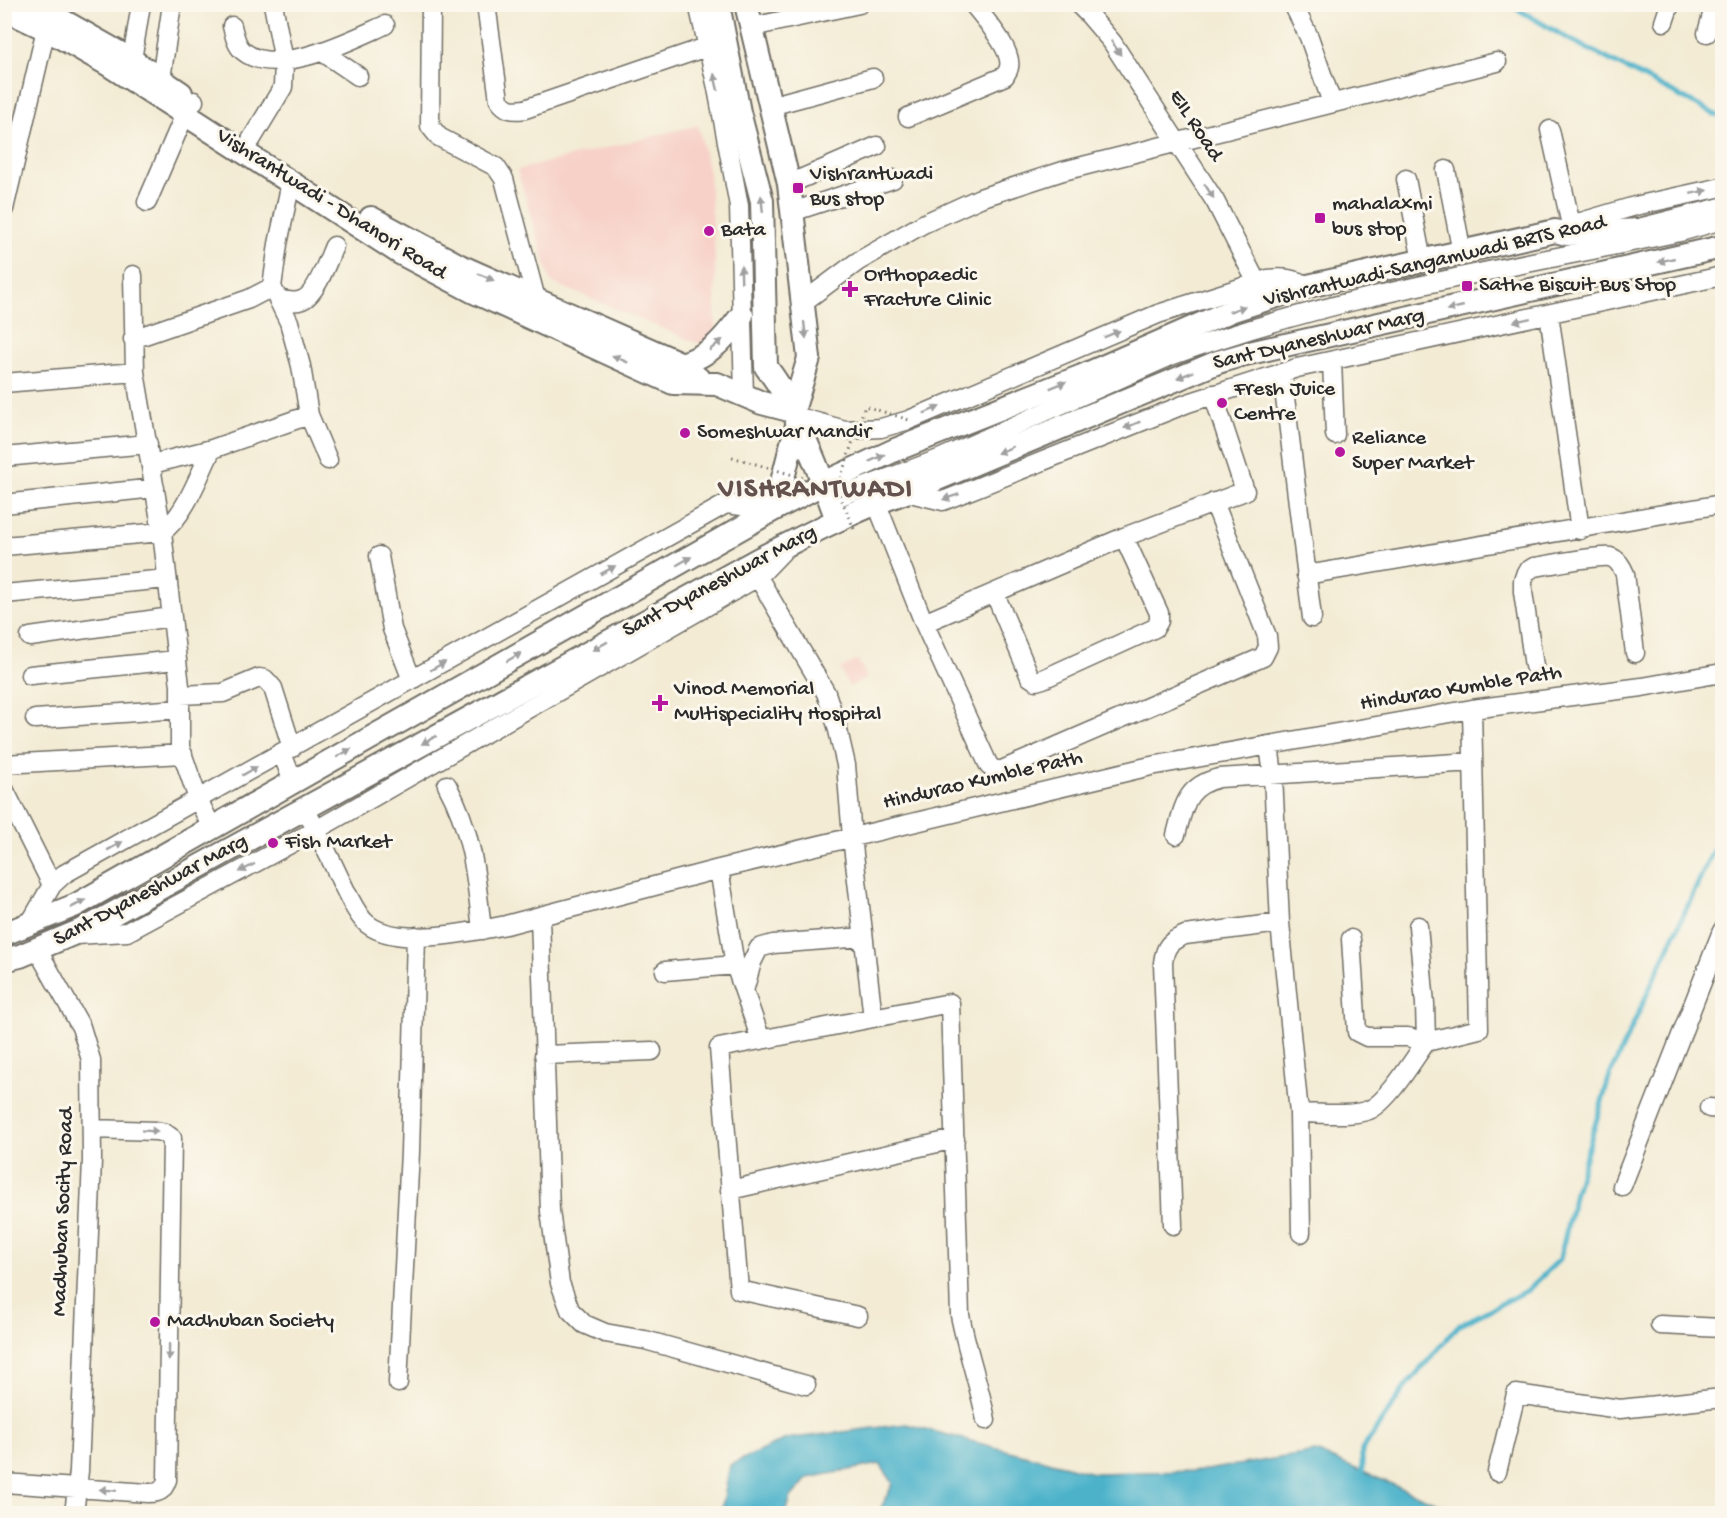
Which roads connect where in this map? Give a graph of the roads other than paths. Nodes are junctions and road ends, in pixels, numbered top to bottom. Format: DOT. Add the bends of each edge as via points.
graph roads {
  1 [pos="33,4"];
  2 [pos="141,4"];
  3 [pos="172,4"];
  4 [pos="273,4"];
  5 [pos="431,4"];
  6 [pos="486,4"];
  7 [pos="698,4"];
  8 [pos="718,4"];
  9 [pos="746,4"];
  10 [pos="859,4"];
  11 [pos="973,4"];
  12 [pos="1078,4"];
  13 [pos="1293,4"];
  14 [pos="1715,4"];
  15 [pos="4,9"];
  16 [pos="385,25"];
  17 [pos="232,26"];
  18 [pos="752,27"];
  19 [pos="46,29"];
  20 [pos="1707,33"];
  21 [pos="716,44"];
  22 [pos="324,53"];
  23 [pos="132,60"];
  24 [pos="284,61"];
  25 [pos="1497,62"];
  26 [pos="358,76"];
  27 [pos="873,78"];
  28 [pos="161,79"];
  29 [pos="1332,103"];
  30 [pos="770,106"];
  31 [pos="190,107"];
  32 [pos="908,117"];
  33 [pos="1550,130"];
  34 [pos="251,140"];
  35 [pos="1177,142"];
  36 [pos="877,146"];
  37 [pos="1446,170"];
  38 [pos="893,179"];
  39 [pos="1406,179"];
  40 [pos="291,182"];
  41 [pos="789,184"];
  42 [pos="1722,187"];
  43 [pos="147,202"];
  44 [pos="4,209"];
  45 [pos="1722,209"];
  46 [pos="792,212"];
  47 [pos="1722,220"];
  48 [pos="1569,229"];
  49 [pos="334,246"];
  50 [pos="1722,247"];
  51 [pos="1462,253"];
  52 [pos="1422,261"];
  53 [pos="133,275"];
  54 [pos="1722,276"];
  55 [pos="1257,283"];
  56 [pos="1308,285"];
  57 [pos="275,293"];
  58 [pos="537,299"];
  59 [pos="802,303"];
  60 [pos="1549,314"];
  61 [pos="742,315"];
  62 [pos="133,339"];
  63 [pos="1332,361"];
  64 [pos="682,364"];
  65 [pos="135,372"];
  66 [pos="1282,373"];
  67 [pos="4,383"];
  68 [pos="703,383"];
  69 [pos="1213,394"];
  70 [pos="744,396"];
  71 [pos="309,414"];
  72 [pos="795,417"];
  73 [pos="1335,435"];
  74 [pos="148,444"];
  75 [pos="212,448"];
  76 [pos="4,457"];
  77 [pos="328,460"];
  78 [pos="152,464"];
  79 [pos="155,488"];
  80 [pos="906,492"];
  81 [pos="876,502"];
  82 [pos="1215,502"];
  83 [pos="4,504"];
  84 [pos="836,504"];
  85 [pos="1722,504"];
  86 [pos="773,510"];
  87 [pos="1587,528"];
  88 [pos="162,532"];
  89 [pos="1124,537"];
  90 [pos="789,544"];
  91 [pos="4,546"];
  92 [pos="379,556"];
  93 [pos="1599,558"];
  94 [pos="1306,575"];
  95 [pos="758,577"];
  96 [pos="167,579"];
  97 [pos="4,594"];
  98 [pos="995,594"];
  99 [pos="171,617"];
  100 [pos="1312,618"];
  101 [pos="924,623"];
  102 [pos="30,637"];
  103 [pos="1635,653"];
  104 [pos="176,660"];
  105 [pos="1534,666"];
  106 [pos="1722,673"];
  107 [pos="30,675"];
  108 [pos="412,680"];
  109 [pos="180,702"];
  110 [pos="1472,709"];
  111 [pos="35,719"];
  112 [pos="1269,745"];
  113 [pos="287,750"];
  114 [pos="183,754"];
  115 [pos="1473,762"];
  116 [pos="4,764"];
  117 [pos="1273,775"];
  118 [pos="293,782"];
  119 [pos="447,785"];
  120 [pos="4,789"];
  121 [pos="198,799"];
  122 [pos="305,808"];
  123 [pos="212,828"];
  124 [pos="316,830"];
  125 [pos="1176,835"];
  126 [pos="852,837"];
  127 [pos="718,869"];
  128 [pos="52,885"];
  129 [pos="540,917"];
  130 [pos="1280,922"];
  131 [pos="29,926"];
  132 [pos="1418,926"];
  133 [pos="482,930"];
  134 [pos="1722,931"];
  135 [pos="4,934"];
  136 [pos="70,935"];
  137 [pos="416,936"];
  138 [pos="863,937"];
  139 [pos="1351,939"];
  140 [pos="37,950"];
  141 [pos="4,960"];
  142 [pos="735,965"];
  143 [pos="665,971"];
  144 [pos="1714,974"];
  145 [pos="744,991"];
  146 [pos="873,1018"];
  147 [pos="760,1040"];
  148 [pos="1426,1042"];
  149 [pos="652,1051"];
  150 [pos="544,1055"];
  151 [pos="1299,1113"];
  152 [pos="92,1129"];
  153 [pos="955,1139"];
  154 [pos="1622,1186"];
  155 [pos="730,1190"];
  156 [pos="1173,1225"];
  157 [pos="1301,1233"];
  158 [pos="858,1316"];
  159 [pos="1660,1325"];
  160 [pos="1722,1328"];
  161 [pos="398,1383"];
  162 [pos="806,1385"];
  163 [pos="1722,1398"];
  164 [pos="986,1420"];
  165 [pos="1497,1472"];
  166 [pos="4,1483"];
  167 [pos="76,1488"];
  168 [pos="74,1514"];
  1 -- 23 [label="main road, Vishrantwadi - Dhanori Road"];
  2 -- 23 [label="street"];
  3 -- 28 [label="street"];
  4 -- 24 [label="street"];
  5 -- 58 [label="street" via="430,126 439,137 496,167 504,179"];
  6 -- 21 [label="street" via="498,100 504,108 513,110"];
  7 -- 21 [label="street"];
  8 -- 21 [label="main road"];
  9 -- 18 [label="main road"];
  10 -- 18 [label="street"];
  11 -- 32 [label="street" via="1007,53 1010,67 1005,76"];
  12 -- 35 [label="street, EIL Road, one-way" via="1112,42"];
  13 -- 29 [label="street"];
  14 -- 20 [label="street"];
  15 -- 19 [label="main road, Vishrantwadi - Dhanori Road"];
  16 -- 22 [label="street"];
  17 -- 24 [label="street" via="241,50 257,60"];
  18 -- 30 [label="main road"];
  19 -- 31 [label="main road, Vishrantwadi - Dhanori Road"];
  19 -- 44 [label="street"];
  61 -- 21 [label="street, one-way" via="739,207 717,88"];
  72 -- 21 [label="main road, one-way" via="780,385 766,367 762,201"];
  22 -- 24 [label="street"];
  22 -- 26 [label="street"];
  23 -- 28 [label="main road, Vishrantwadi - Dhanori Road"];
  24 -- 34 [label="street" via="283,87"];
  25 -- 29 [label="street"];
  27 -- 30 [label="street"];
  28 -- 31 [label="main road, Vishrantwadi - Dhanori Road"];
  29 -- 35 [label="street"];
  30 -- 41 [label="main road"];
  31 -- 34 [label="main road, Vishrantwadi - Dhanori Road"];
  31 -- 40 [label="main road, Vishrantwadi - Dhanori Road"];
  31 -- 43 [label="street"];
  33 -- 48 [label="street"];
  34 -- 58 [label="main road, Vishrantwadi - Dhanori Road, one-way" via="352,207 460,266"];
  35 -- 55 [label="street, EIL Road, one-way" via="1215,201"];
  35 -- 59 [label="street" via="1064,171 980,198 923,224 857,262"];
  36 -- 41 [label="street"];
  37 -- 51 [label="street"];
  38 -- 46 [label="street"];
  39 -- 52 [label="street"];
  40 -- 57 [label="street" via="278,244"];
  68 -- 40 [label="main road, Vishrantwadi - Dhanori Road, one-way" via="673,383 474,292 400,253"];
  41 -- 46 [label="main road"];
  48 -- 42 [label="street, one-way" via="1635,206"];
  45 -- 48 [label="main road, Sant Dyaneshwar Marg" via="1639,230"];
  46 -- 59 [label="main road"];
  47 -- 84 [label="street, Vishrantwadi-Sangamwadi BRTS Road" via="1352,301 1210,342"];
  48 -- 51 [label="main road, Sant Dyaneshwar Marg"];
  49 -- 57 [label="street" via="305,300 297,302"];
  50 -- 80 [label="main road, Sant Dyaneshwar Marg, one-way" via="1218,362"];
  51 -- 52 [label="main road, Sant Dyaneshwar Marg"];
  52 -- 56 [label="main road, Sant Dyaneshwar Marg"];
  53 -- 62 [label="street"];
  54 -- 60 [label="street"];
  55 -- 56 [label="street" via="1281,277"];
  72 -- 55 [label="street, one-way" via="845,430 881,428 909,420 1158,314"];
  84 -- 56 [label="main road, Sant Dyaneshwar Marg, one-way" via="895,450 1233,310"];
  57 -- 62 [label="street" via="249,298"];
  57 -- 71 [label="street" via="289,322 302,366"];
  58 -- 64 [label="main road, Vishrantwadi - Dhanori Road"];
  59 -- 72 [label="main road, one-way" via="809,358"];
  60 -- 63 [label="street, one-way"];
  60 -- 87 [label="street"];
  64 -- 61 [label="main road, one-way" via="700,358 724,339"];
  61 -- 70 [label="street"];
  62 -- 65 [label="street"];
  63 -- 66 [label="street"];
  63 -- 73 [label="street"];
  64 -- 68 [label="main road, Vishrantwadi - Dhanori Road"];
  65 -- 67 [label="street"];
  65 -- 74 [label="street"];
  66 -- 69 [label="street"];
  66 -- 94 [label="street"];
  68 -- 70 [label="main road, Vishrantwadi - Dhanori Road" via="717,384"];
  69 -- 80 [label="street, one-way" via="943,501"];
  69 -- 82 [label="street" via="1245,491"];
  70 -- 72 [label="main road, Vishrantwadi - Dhanori Road"];
  71 -- 75 [label="street"];
  71 -- 77 [label="street"];
  72 -- 84 [label="main road"];
  72 -- 86 [label="main road"];
  74 -- 76 [label="street"];
  74 -- 78 [label="street"];
  75 -- 78 [label="street"];
  75 -- 88 [label="street" via="183,508"];
  78 -- 79 [label="street"];
  79 -- 83 [label="street"];
  79 -- 88 [label="street"];
  80 -- 81 [label="main road, Sant Dyaneshwar Marg"];
  81 -- 84 [label="main road, Sant Dyaneshwar Marg"];
  81 -- 101 [label="street"];
  82 -- 89 [label="street"];
  82 -- 101 [label="street" via="1267,636 1268,647 1263,657 1002,770 989,766"];
  84 -- 86 [label="main road, Sant Dyaneshwar Marg"];
  84 -- 90 [label="main road, Sant Dyaneshwar Marg"];
  85 -- 87 [label="street"];
  108 -- 86 [label="street, one-way" via="726,504"];
  118 -- 86 [label="main road, Sant Dyaneshwar Marg, one-way"];
  87 -- 93 [label="street"];
  87 -- 94 [label="street"];
  88 -- 91 [label="street"];
  88 -- 96 [label="street"];
  89 -- 98 [label="street"];
  89 -- 98 [label="street" via="1159,613 1159,621 1155,628 1043,679 1036,681 1030,677"];
  90 -- 95 [label="street"];
  90 -- 122 [label="main road, Sant Dyaneshwar Marg, one-way"];
  92 -- 108 [label="street" via="392,629"];
  93 -- 103 [label="street" via="1611,557 1620,563 1625,574"];
  93 -- 105 [label="street" via="1534,567 1526,572 1522,581"];
  94 -- 100 [label="street"];
  95 -- 124 [label="street"];
  95 -- 126 [label="street" via="826,693 846,765"];
  96 -- 97 [label="street"];
  96 -- 99 [label="street"];
  98 -- 101 [label="street"];
  99 -- 102 [label="street"];
  99 -- 104 [label="street"];
  104 -- 107 [label="street"];
  104 -- 109 [label="street"];
  106 -- 110 [label="street, Hindurao Kumble Path"];
  108 -- 113 [label="street"];
  109 -- 111 [label="street"];
  109 -- 113 [label="street" via="266,679 273,688"];
  109 -- 114 [label="street"];
  110 -- 112 [label="street, Hindurao Kumble Path"];
  110 -- 115 [label="street"];
  112 -- 117 [label="street"];
  112 -- 126 [label="street, Hindurao Kumble Path" via="1151,766"];
  113 -- 118 [label="street"];
  121 -- 113 [label="street, one-way"];
  114 -- 116 [label="street"];
  114 -- 121 [label="street"];
  115 -- 117 [label="street"];
  115 -- 148 [label="street" via="1479,1029"];
  117 -- 125 [label="street" via="1204,781 1190,792"];
  117 -- 130 [label="street"];
  118 -- 123 [label="main road, Sant Dyaneshwar Marg"];
  119 -- 133 [label="street" via="459,807 473,854"];
  120 -- 128 [label="street"];
  121 -- 123 [label="street"];
  128 -- 121 [label="street, one-way" via="64,874"];
  122 -- 124 [label="street, Hindurao Kumble Path"];
  122 -- 136 [label="main road, Sant Dyaneshwar Marg"];
  131 -- 123 [label="main road, Sant Dyaneshwar Marg, one-way" via="76,905"];
  124 -- 136 [label="street, one-way" via="127,932"];
  124 -- 137 [label="street, Hindurao Kumble Path" via="363,920 378,930"];
  126 -- 127 [label="street, Hindurao Kumble Path"];
  126 -- 138 [label="street"];
  127 -- 129 [label="street, Hindurao Kumble Path"];
  127 -- 142 [label="street"];
  128 -- 131 [label="street"];
  129 -- 133 [label="street, Hindurao Kumble Path"];
  129 -- 150 [label="street"];
  130 -- 151 [label="street"];
  130 -- 156 [label="street" via="1185,935 1164,949"];
  131 -- 135 [label="main road, Sant Dyaneshwar Marg"];
  132 -- 148 [label="street"];
  133 -- 137 [label="street, Hindurao Kumble Path"];
  134 -- 144 [label="street"];
  136 -- 140 [label="main road, Sant Dyaneshwar Marg"];
  137 -- 161 [label="street"];
  138 -- 145 [label="street" via="759,948"];
  138 -- 146 [label="street"];
  139 -- 148 [label="street" via="1357,1032 1367,1037 1408,1037"];
  140 -- 141 [label="main road, Sant Dyaneshwar Marg"];
  140 -- 152 [label="street, Madhuban Socity Road" via="81,1027 91,1060"];
  142 -- 143 [label="street"];
  142 -- 145 [label="street"];
  144 -- 154 [label="street"];
  145 -- 147 [label="street"];
  146 -- 147 [label="street"];
  146 -- 153 [label="street" via="950,1003"];
  147 -- 155 [label="street" via="719,1048"];
  148 -- 151 [label="street" via="1384,1100 1370,1110"];
  149 -- 150 [label="street"];
  150 -- 162 [label="street" via="550,1211 561,1282 570,1311 584,1324 605,1333 645,1340"];
  151 -- 157 [label="street"];
  152 -- 167 [label="street, Madhuban Socity Road"];
  152 -- 167 [label="street, one-way" via="156,1131 172,1138 166,1480 164,1489 158,1493"];
  153 -- 155 [label="street"];
  153 -- 164 [label="street" via="960,1315"];
  155 -- 158 [label="street" via="739,1290"];
  159 -- 160 [label="street"];
  163 -- 165 [label="street" via="1620,1409 1516,1394"];
  166 -- 167 [label="street"];
  167 -- 168 [label="street, Madhuban Socity Road"];
}
